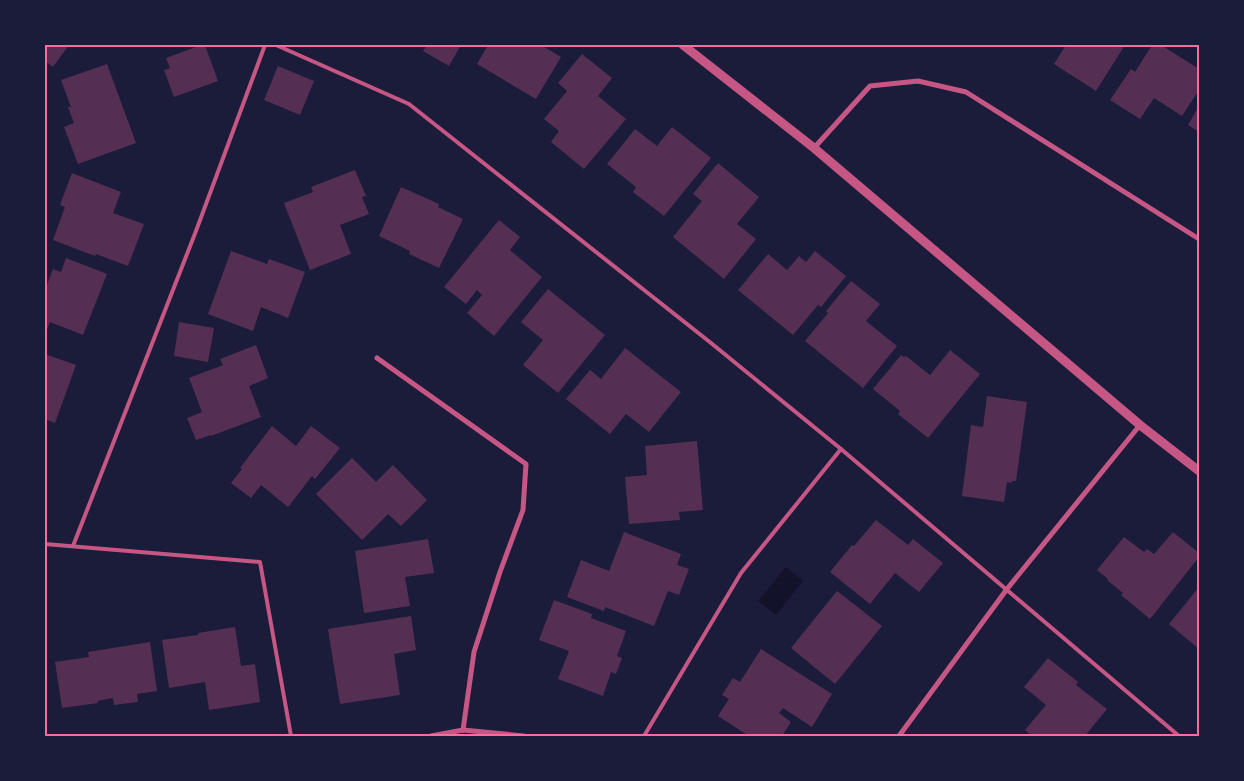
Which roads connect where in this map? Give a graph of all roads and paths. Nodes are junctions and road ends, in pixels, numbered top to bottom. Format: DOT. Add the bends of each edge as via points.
graph roads {
  1 [pos="266,45"];
  2 [pos="276,45"];
  3 [pos="683,45"];
  4 [pos="814,148"];
  5 [pos="1199,239"];
  6 [pos="377,358"];
  7 [pos="1140,425"];
  8 [pos="841,449"];
  9 [pos="1199,471"];
  10 [pos="45,544"];
  11 [pos="73,546"];
  12 [pos="1007,589"];
  13 [pos="463,730"];
  14 [pos="1176,735"];
  15 [pos="291,736"];
  16 [pos="431,736"];
  17 [pos="524,736"];
  18 [pos="644,736"];
  19 [pos="899,736"];
  1 -- 11 [label="lane"];
  2 -- 8 [label="lane" via="409,104"];
  3 -- 4 [label="street"];
  4 -- 5 [label="street" via="870,86 918,81 966,92"];
  4 -- 7 [label="street"];
  6 -- 13 [label="street" via="526,464 524,510 474,652"];
  7 -- 9 [label="street"];
  7 -- 12 [label="street"];
  8 -- 12 [label="lane"];
  8 -- 18 [label="lane" via="741,573"];
  10 -- 11 [label="lane"];
  11 -- 15 [label="lane" via="260,562"];
  12 -- 14 [label="lane"];
  12 -- 19 [label="street"];
  13 -- 16 [label="street"];
  13 -- 17 [label="street"];
}
